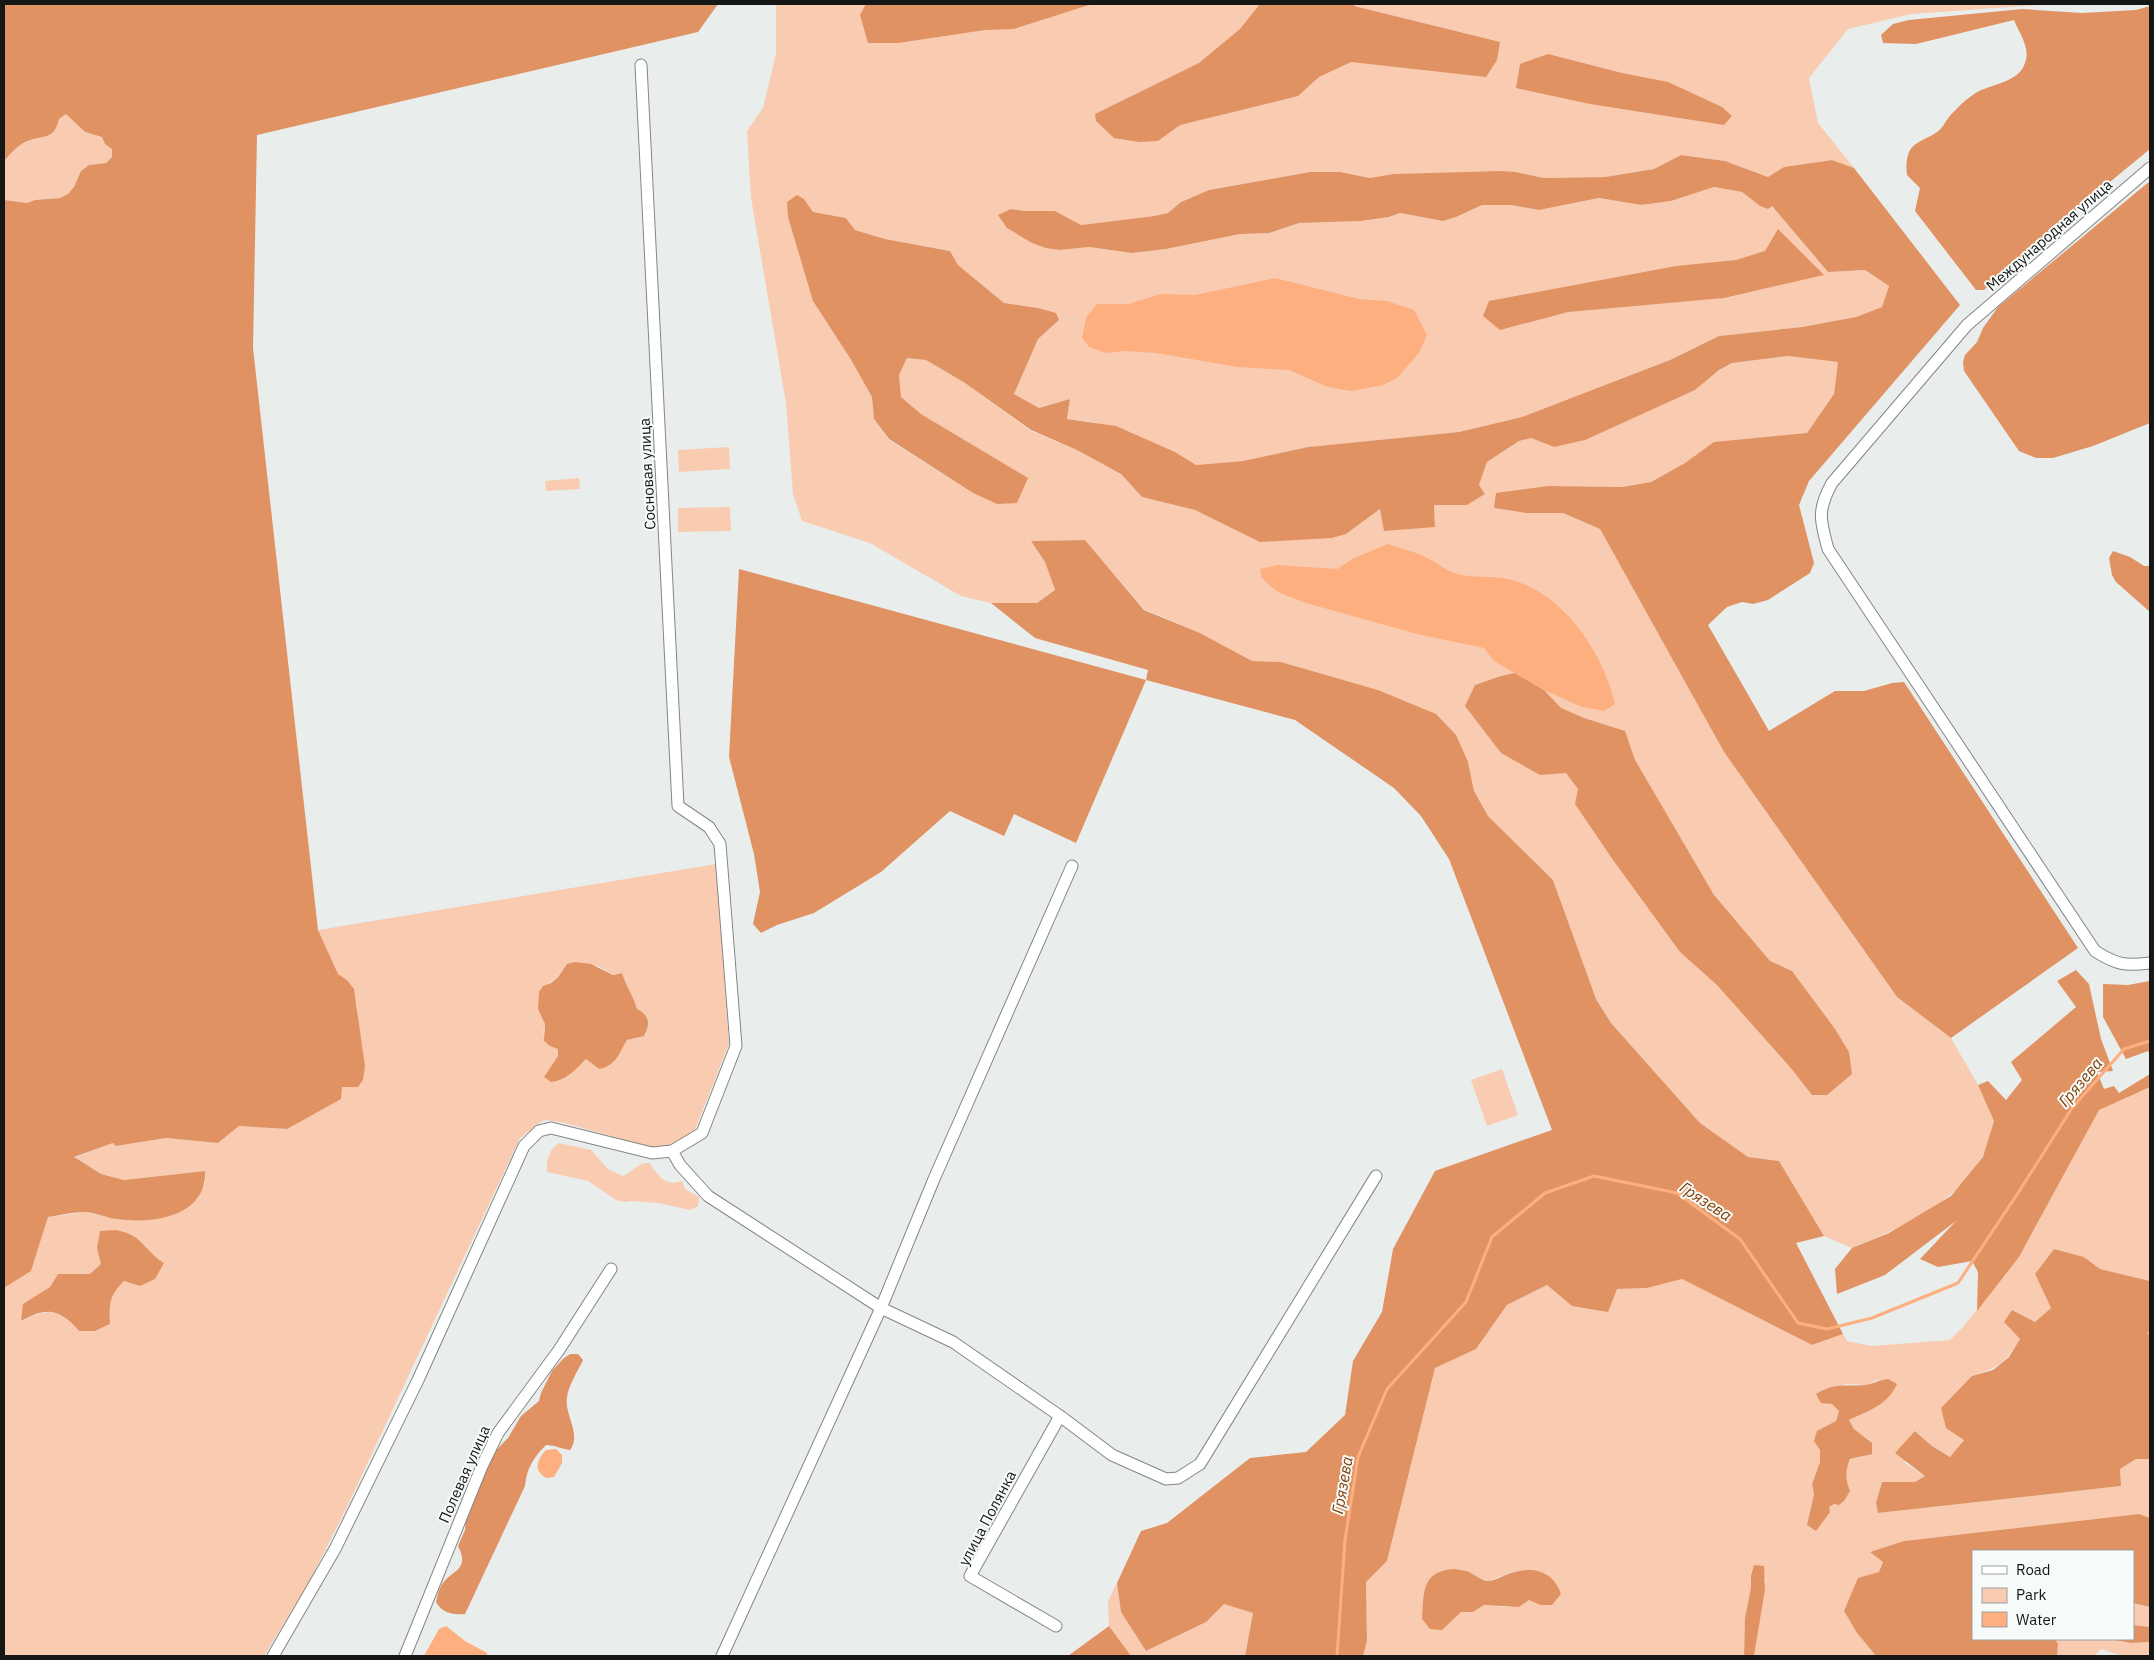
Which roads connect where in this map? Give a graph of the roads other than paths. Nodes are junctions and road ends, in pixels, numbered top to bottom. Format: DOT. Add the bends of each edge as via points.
graph roads {
  1 [pos="641,65"];
  2 [pos="2150,168"];
  3 [pos="1072,866"];
  4 [pos="2150,963"];
  5 [pos="672,1151"];
  6 [pos="1376,1176"];
  7 [pos="610,1269"];
  8 [pos="881,1308"];
  9 [pos="1060,1416"];
  10 [pos="1056,1626"];
  11 [pos="273,1656"];
  12 [pos="405,1656"];
  13 [pos="722,1656"];
  1 -- 5 [label="street, Сосновая улица" via="678,806 709,827 720,844 736,1046 702,1133"];
  2 -- 4 [label="street, Международная улица" via="1967,325 1832,483 1824,496 1820,518 1828,548 2096,951 2112,962 2127,966"];
  3 -- 8 [label="street" via="934,1179"];
  5 -- 8 [label="street" via="708,1196"];
  5 -- 11 [label="street" via="652,1153 551,1128 539,1131 524,1146 362,1496"];
  6 -- 9 [label="street" via="1200,1464 1178,1478 1166,1479 1112,1455"];
  7 -- 12 [label="street, Полевая улица" via="559,1350 498,1433"];
  8 -- 9 [label="street" via="953,1342"];
  8 -- 13 [label="street"];
  9 -- 10 [label="street, улица Полянка" via="970,1576"];
}
